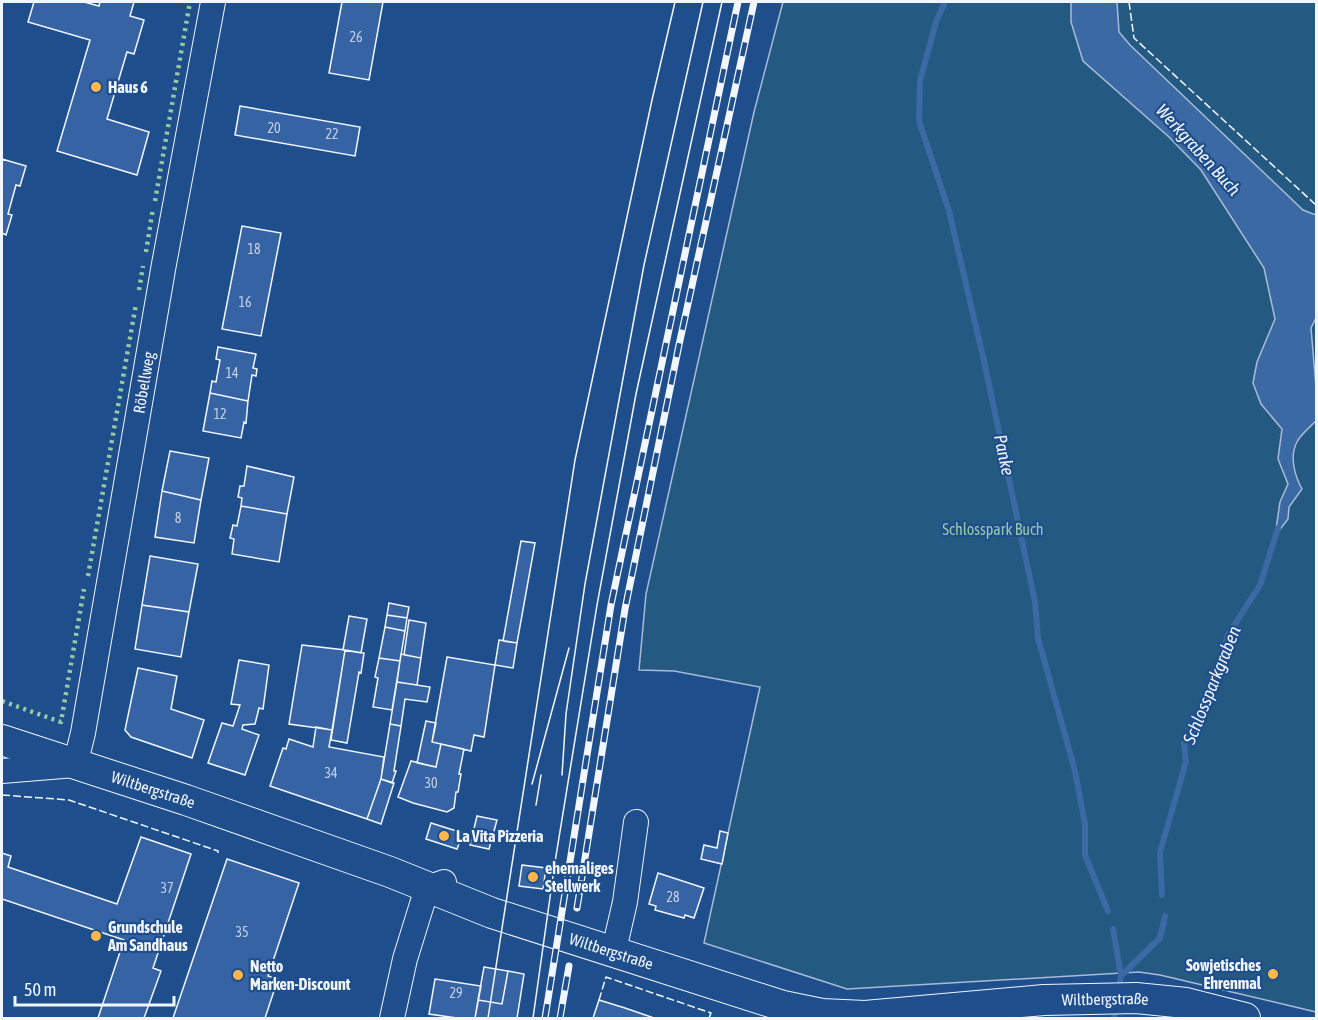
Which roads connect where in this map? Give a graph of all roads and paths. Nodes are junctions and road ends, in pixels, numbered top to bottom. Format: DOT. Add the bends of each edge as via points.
graph roads {
  1 [pos="213,2"];
  2 [pos="2,740"];
  3 [pos="75,765"];
  4 [pos="2,771"];
  5 [pos="636,822"];
  6 [pos="427,888"];
  7 [pos="616,941"];
  8 [pos="745,995"];
  9 [pos="834,1017"];
  10 [pos="392,1018"];
  11 [pos="1245,1018"];
  1 -- 3 [label="street, Röbellweg"];
  2 -- 3 [label="main road, Wiltbergstraße"];
  3 -- 4 [label="street"];
  3 -- 6 [label="main road, Wiltbergstraße" via="186,800"];
  5 -- 7 [label="street"];
  6 -- 7 [label="street" via="443,882"];
  6 -- 8 [label="main road, Wiltbergstraße"];
  6 -- 10 [label="street"];
  7 -- 8 [label="street" via="726,977"];
  8 -- 9 [label="main road, Wiltbergstraße"];
  9 -- 11 [label="main road, Wiltbergstraße" via="1044,1000 1136,998 1186,1003"];
}
